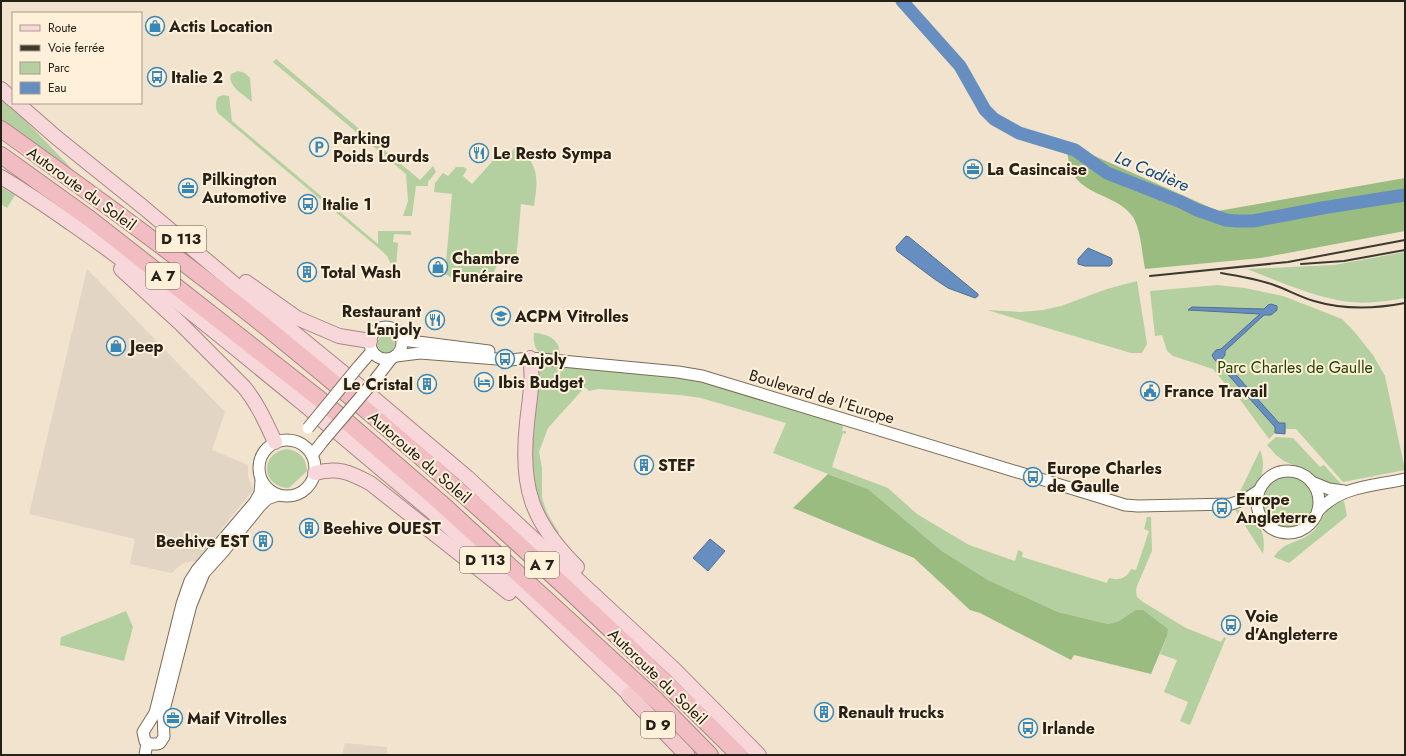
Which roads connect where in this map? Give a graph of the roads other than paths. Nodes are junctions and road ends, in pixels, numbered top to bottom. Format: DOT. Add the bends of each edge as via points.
graph roads {
  1 [pos="1,90"];
  2 [pos="12,99"];
  3 [pos="18,104"];
  4 [pos="1,129"];
  5 [pos="1,155"];
  6 [pos="1,177"];
  7 [pos="39,201"];
  8 [pos="143,207"];
  9 [pos="402,340"];
  10 [pos="371,346"];
  11 [pos="393,358"];
  12 [pos="530,358"];
  13 [pos="329,417"];
  14 [pos="275,442"];
  15 [pos="297,442"];
  16 [pos="312,455"];
  17 [pos="314,473"];
  18 [pos="1405,479"];
  19 [pos="261,481"];
  20 [pos="1312,482"];
  21 [pos="1258,491"];
  22 [pos="1345,491"];
  23 [pos="278,495"];
  24 [pos="1231,504"];
  25 [pos="1318,511"];
  26 [pos="1259,514"];
  27 [pos="674,669"];
  28 [pos="605,673"];
  29 [pos="629,695"];
  30 [pos="147,726"];
  31 [pos="163,731"];
  32 [pos="147,743"];
  33 [pos="144,755"];
  34 [pos="688,755"];
  35 [pos="691,755"];
  36 [pos="710,755"];
  37 [pos="739,755"];
  38 [pos="759,755"];
  1 -- 2 [label="main road"];
  3 -- 8 [label="main road, D 113"];
  4 -- 37 [label="highway, Autoroute du Soleil / A 7" via="142,231 363,407 520,545"];
  5 -- 13 [label="highway, Autoroute du Soleil / A 7" via="90,219"];
  6 -- 7 [label="main road, D 113"];
  7 -- 13 [label="main road, D 113" via="101,244"];
  7 -- 14 [label="main road" via="119,267 244,387 253,398"];
  8 -- 10 [label="main road" via="296,318"];
  8 -- 27 [label="main road, D 113" via="467,477"];
  9 -- 10 [label="street" via="393,329 384,327 376,331"];
  9 -- 11 [label="street" via="401,349"];
  9 -- 12 [label="street"];
  10 -- 11 [label="street" via="380,358"];
  10 -- 15 [label="street, bridge" via="358,368"];
  11 -- 12 [label="street, Boulevard de l'Europe" via="420,353 510,360"];
  11 -- 16 [label="street, bridge"];
  12 -- 24 [label="street, Boulevard de l'Europe" via="702,376 1125,505"];
  12 -- 27 [label="main road" via="532,377 524,464 526,481 540,521 568,558"];
  13 -- 28 [label="main road, D 113" via="524,594"];
  13 -- 36 [label="highway, Autoroute du Soleil / A 7" via="441,503 657,700"];
  14 -- 15 [label="street"];
  14 -- 19 [label="street" via="266,448 260,459 258,465"];
  15 -- 16 [label="street"];
  16 -- 17 [label="street"];
  17 -- 23 [label="street" via="311,483 300,493"];
  17 -- 28 [label="main road" via="342,470 370,483"];
  18 -- 22 [label="street, Boulevard de l'Europe"];
  19 -- 23 [label="street"];
  19 -- 30 [label="street" via="258,498 197,570 188,586 155,713"];
  20 -- 21 [label="street, Boulevard de l'Europe" via="1296,472 1286,471 1267,478"];
  20 -- 22 [label="street, Boulevard de l'Europe" via="1329,489"];
  20 -- 25 [label="street" via="1317,491"];
  21 -- 24 [label="street, Boulevard de l'Europe" via="1246,499"];
  21 -- 26 [label="street" via="1256,502"];
  22 -- 25 [label="street, Boulevard de l'Europe" via="1330,499"];
  23 -- 31 [label="street" via="267,499 260,506 204,573 191,605 163,714"];
  24 -- 26 [label="street, Boulevard de l'Europe"];
  25 -- 26 [label="street, Boulevard de l'Europe" via="1307,527 1288,534 1271,529"];
  27 -- 38 [label="main road, D 113"];
  28 -- 29 [label="main road, D 113"];
  29 -- 34 [label="highway, D 9"];
  29 -- 35 [label="main road, D 113"];
  30 -- 31 [label="street" via="156,724"];
  30 -- 32 [label="street" via="143,735"];
  31 -- 32 [label="street" via="164,737 160,743"];
  32 -- 33 [label="street"];
}
